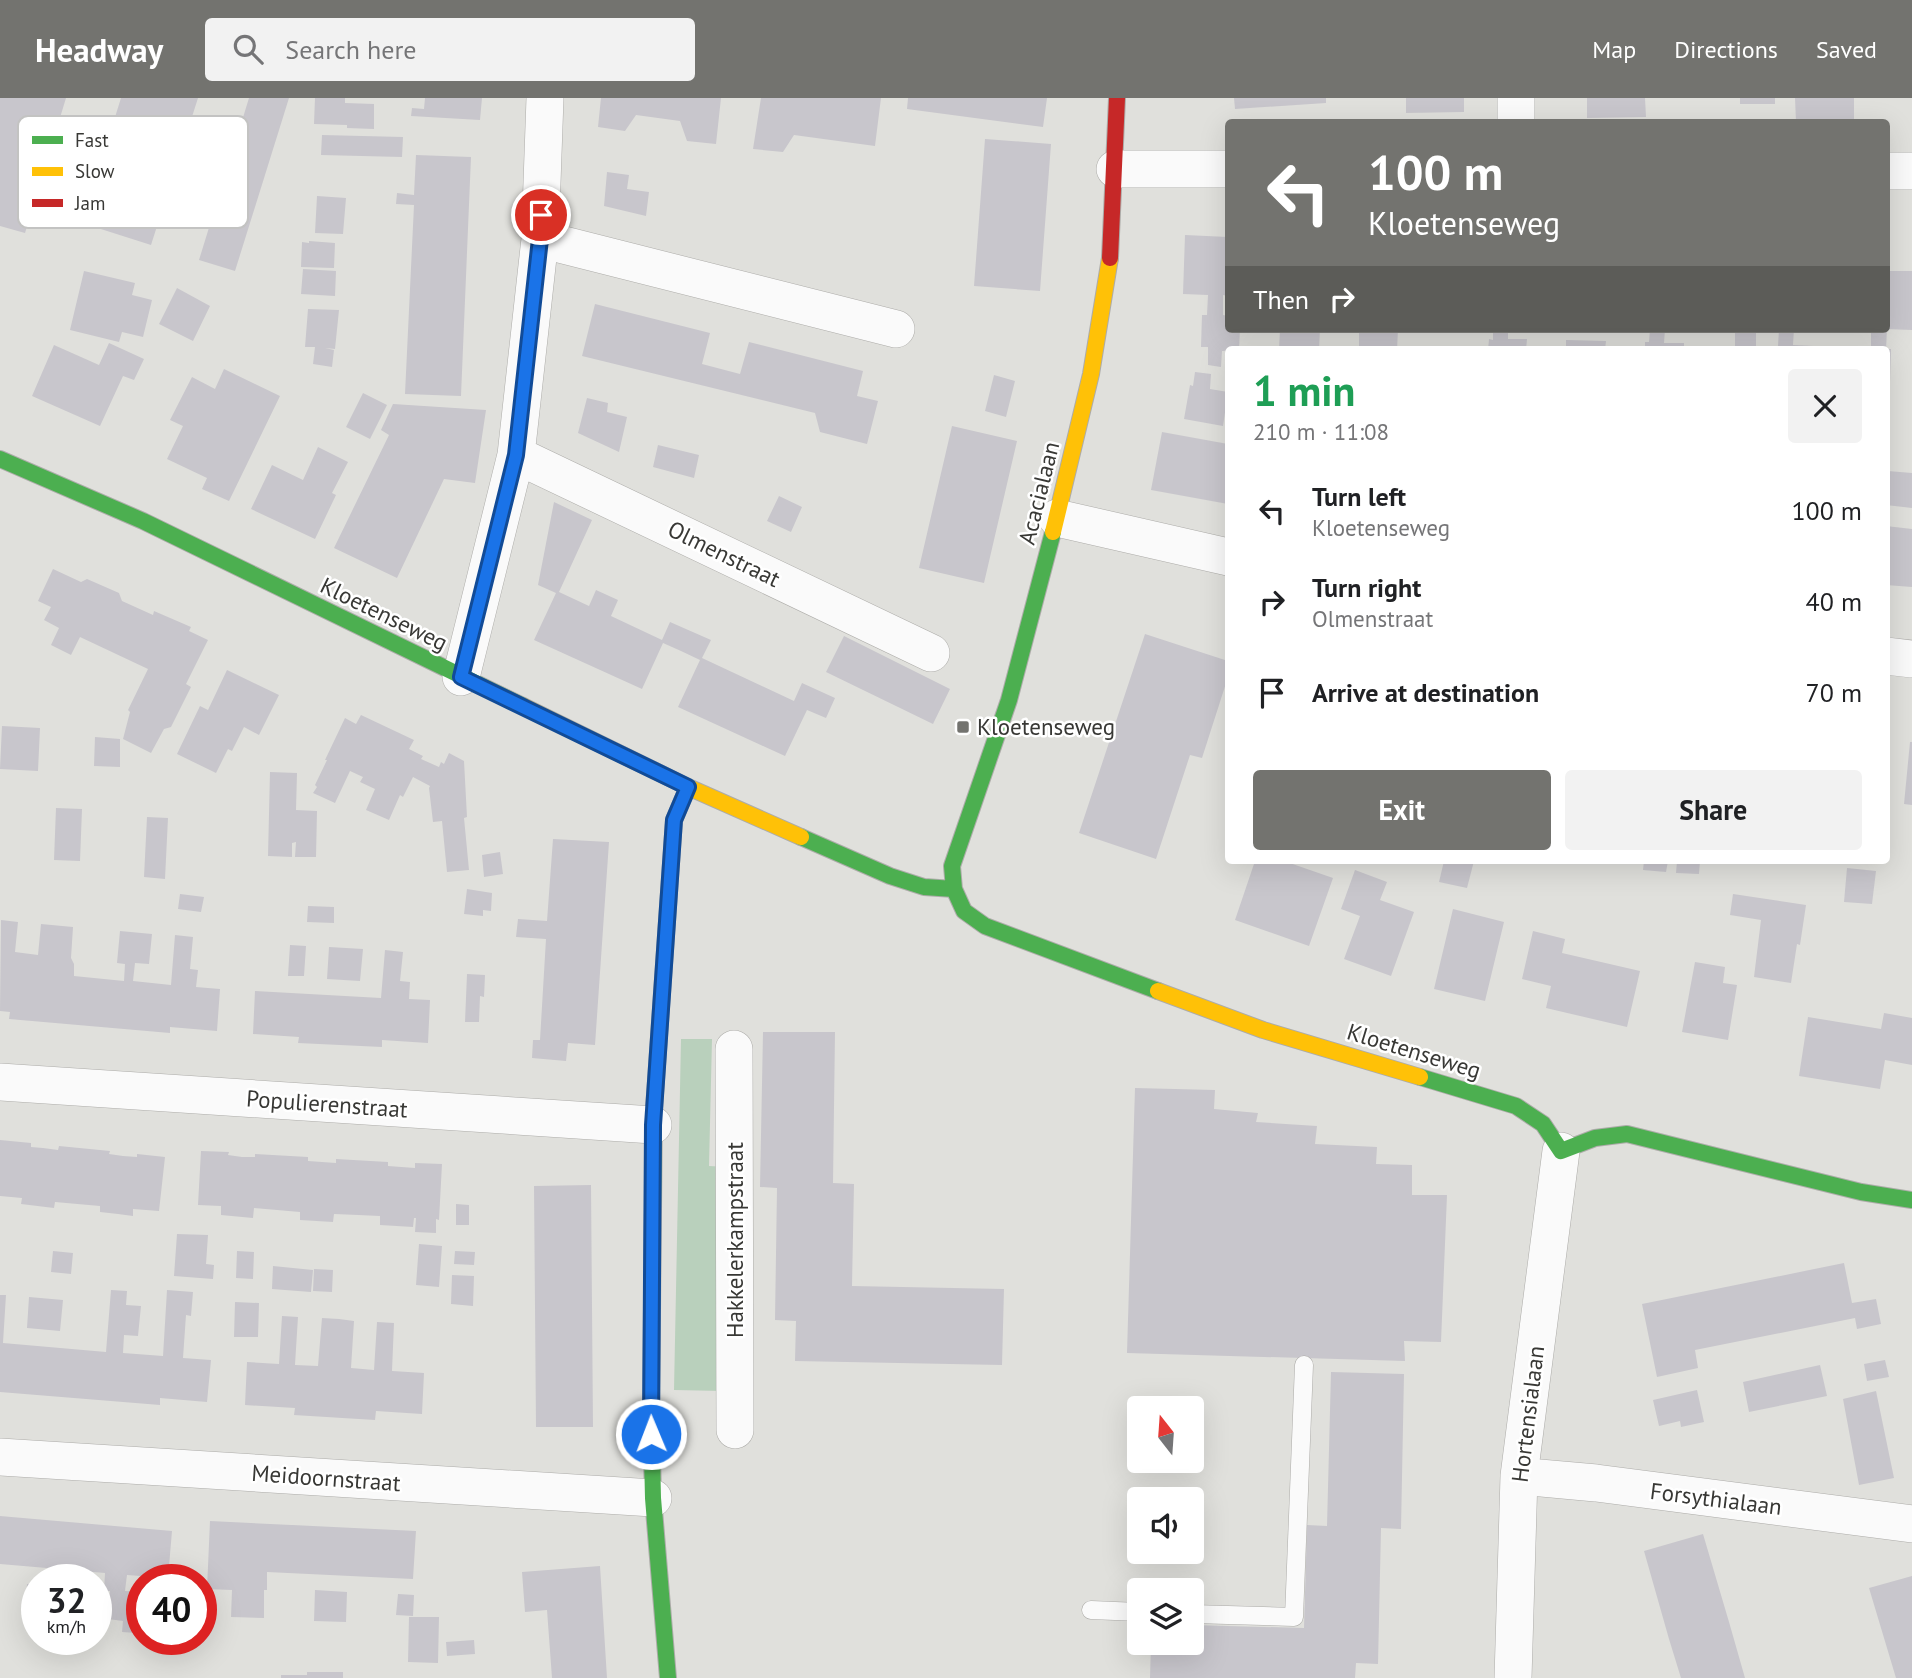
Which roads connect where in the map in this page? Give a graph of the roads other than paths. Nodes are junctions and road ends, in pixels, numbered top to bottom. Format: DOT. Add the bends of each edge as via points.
graph roads {
  1 [pos="545,98"];
  2 [pos="1117,98"];
  3 [pos="1516,98"];
  4 [pos="1516,119"];
  5 [pos="1115,169"];
  6 [pos="1225,169"];
  7 [pos="1890,171"];
  8 [pos="1912,171"];
  9 [pos="540,239"];
  10 [pos="896,329"];
  11 [pos="516,455"];
  12 [pos="0,458"];
  13 [pos="1057,518"];
  14 [pos="1225,556"];
  15 [pos="931,653"];
  16 [pos="1890,656"];
  17 [pos="1912,659"];
  18 [pos="461,677"];
  19 [pos="688,787"];
  20 [pos="954,889"];
  21 [pos="734,1049"];
  22 [pos="0,1082"];
  23 [pos="653,1125"];
  24 [pos="1560,1151"];
  25 [pos="1912,1199"];
  26 [pos="1304,1365"];
  27 [pos="735,1430"];
  28 [pos="0,1457"];
  29 [pos="1519,1476"];
  30 [pos="653,1498"];
  31 [pos="1912,1524"];
  32 [pos="1091,1610"];
  33 [pos="1127,1612"];
  34 [pos="1204,1614"];
  35 [pos="668,1678"];
  36 [pos="1513,1678"];
  1 -- 9 [label="street"];
  2 -- 5 [label="street, Acacialaan"];
  3 -- 4 [label="street"];
  5 -- 6 [label="street"];
  5 -- 13 [label="street, Acacialaan" via="1109,271 1091,374"];
  7 -- 8 [label="street"];
  9 -- 10 [label="street"];
  9 -- 11 [label="street"];
  11 -- 15 [label="street, Olmenstraat"];
  11 -- 18 [label="street"];
  12 -- 18 [label="street, Kloetenseweg" via="143,521"];
  13 -- 14 [label="street"];
  13 -- 20 [label="street, Acacialaan" via="1009,699 952,866"];
  16 -- 17 [label="street"];
  18 -- 19 [label="street, Kloetenseweg"];
  19 -- 20 [label="street, Kloetenseweg" via="890,876 924,887"];
  19 -- 23 [label="street" via="674,820"];
  20 -- 24 [label="street, Kloetenseweg" via="964,911 985,926 1037,947 1263,1030 1516,1106 1544,1124"];
  21 -- 27 [label="street, Hakkelerkampstraat"];
  22 -- 23 [label="street, Populierenstraat"];
  23 -- 30 [label="street"];
  24 -- 25 [label="street" via="1595,1138 1627,1134 1861,1192"];
  24 -- 29 [label="street, Hortensialaan"];
  26 -- 34 [label="lane" via="1294,1617"];
  28 -- 30 [label="street, Meidoornstraat"];
  29 -- 31 [label="street, Forsythialaan"];
  29 -- 36 [label="street, Hortensialaan"];
  30 -- 35 [label="street"];
  32 -- 33 [label="lane"];
}
